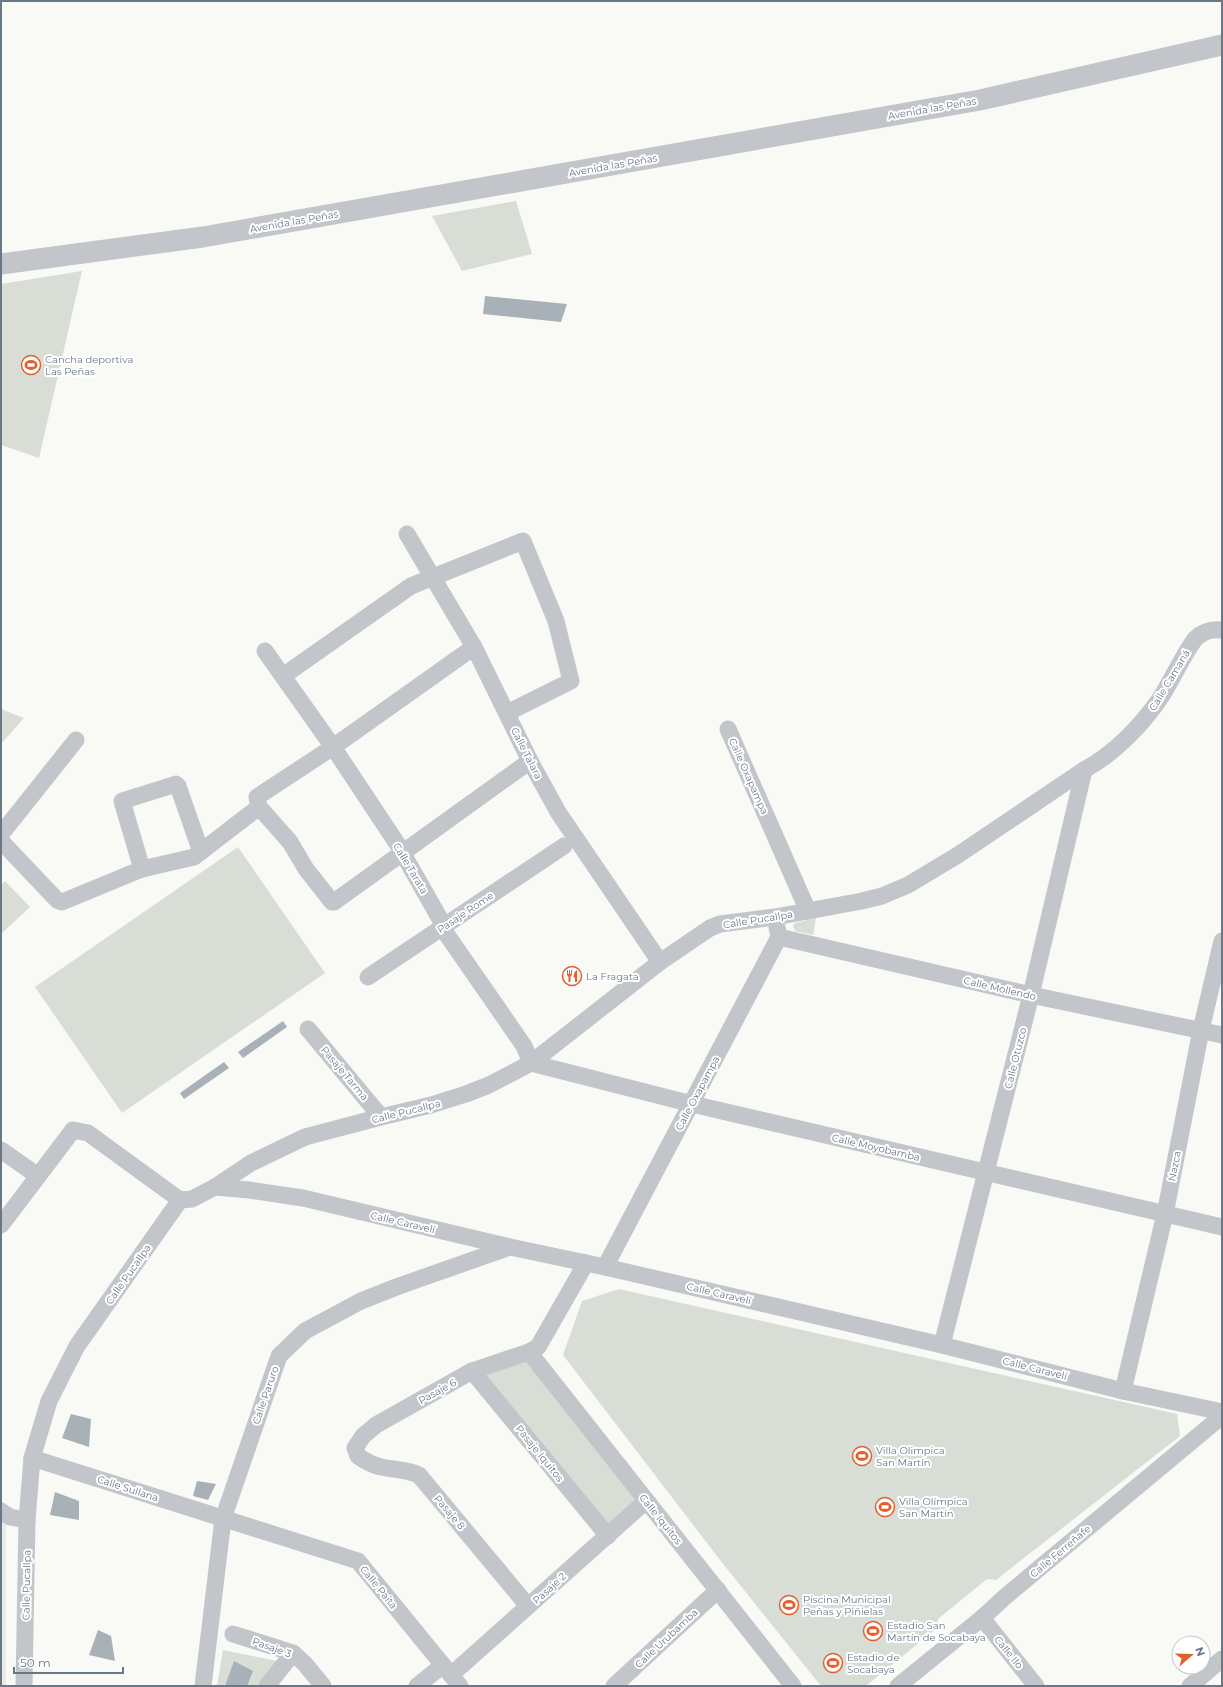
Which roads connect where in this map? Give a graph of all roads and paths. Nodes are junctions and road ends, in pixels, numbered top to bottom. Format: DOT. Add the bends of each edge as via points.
graph roads {
  1 [pos="1222,45"];
  2 [pos="1,264"];
  3 [pos="408,534"];
  4 [pos="433,576"];
  5 [pos="1222,630"];
  6 [pos="474,647"];
  7 [pos="265,651"];
  8 [pos="283,676"];
  9 [pos="507,713"];
  10 [pos="728,729"];
  11 [pos="76,740"];
  12 [pos="333,747"];
  13 [pos="530,761"];
  14 [pos="1084,770"];
  15 [pos="259,807"];
  16 [pos="1,837"];
  17 [pos="1,841"];
  18 [pos="564,846"];
  19 [pos="201,852"];
  20 [pos="403,852"];
  21 [pos="142,869"];
  22 [pos="808,911"];
  23 [pos="776,917"];
  24 [pos="444,926"];
  25 [pos="779,937"];
  26 [pos="1222,941"];
  27 [pos="660,962"];
  28 [pos="368,977"];
  29 [pos="1031,995"];
  30 [pos="308,1029"];
  31 [pos="1201,1030"];
  32 [pos="1222,1035"];
  33 [pos="531,1063"];
  34 [pos="692,1104"];
  35 [pos="381,1116"];
  36 [pos="1,1150"];
  37 [pos="986,1173"];
  38 [pos="38,1176"];
  39 [pos="215,1187"];
  40 [pos="180,1200"];
  41 [pos="1165,1214"];
  42 [pos="1,1225"];
  43 [pos="1222,1228"];
  44 [pos="510,1247"];
  45 [pos="586,1263"];
  46 [pos="605,1267"];
  47 [pos="942,1345"];
  48 [pos="529,1352"];
  49 [pos="472,1371"];
  50 [pos="1123,1391"];
  51 [pos="1222,1412"];
  52 [pos="1222,1416"];
  53 [pos="356,1448"];
  54 [pos="32,1458"];
  55 [pos="646,1501"];
  56 [pos="1,1511"];
  57 [pos="223,1519"];
  58 [pos="27,1520"];
  59 [pos="608,1536"];
  60 [pos="718,1590"];
  61 [pos="528,1606"];
  62 [pos="982,1618"];
  63 [pos="233,1634"];
  64 [pos="293,1653"];
  65 [pos="1222,1659"];
  66 [pos="451,1675"];
  67 [pos="24,1686"];
  68 [pos="203,1686"];
  69 [pos="267,1686"];
  70 [pos="323,1686"];
  71 [pos="417,1686"];
  72 [pos="614,1686"];
  73 [pos="793,1686"];
  74 [pos="898,1686"];
  75 [pos="1036,1686"];
  76 [pos="1190,1686"];
  1 -- 2 [label="street, Avenida las Peñas" via="980,100 203,237"];
  3 -- 4 [label="street, Calle Talara"];
  4 -- 6 [label="street, Calle Talara"];
  4 -- 8 [label="street" via="392,598"];
  4 -- 9 [label="street" via="523,541 556,621 571,681"];
  5 -- 14 [label="street, Calle Camaná" via="1201,632 1194,638 1162,696 1148,715 1099,762"];
  6 -- 9 [label="street, Calle Talara"];
  6 -- 12 [label="street"];
  7 -- 8 [label="street, Calle Tarata"];
  8 -- 12 [label="street, Calle Tarata"];
  9 -- 13 [label="street, Calle Talara"];
  10 -- 22 [label="street, Calle Oxapampa"];
  11 -- 16 [label="street"];
  12 -- 15 [label="street" via="257,797"];
  12 -- 20 [label="street, Calle Tarata"];
  13 -- 20 [label="street"];
  13 -- 27 [label="street, Calle Talara" via="558,812"];
  14 -- 22 [label="street, Calle Pucallpa" via="908,886 882,896"];
  14 -- 29 [label="street, Calle Otuzco"];
  15 -- 19 [label="street"];
  15 -- 20 [label="street" via="290,842 306,869 332,902"];
  17 -- 21 [label="street" via="57,900 62,902"];
  18 -- 24 [label="street, Pasaje Rome"];
  19 -- 21 [label="street"];
  19 -- 21 [label="street" via="176,784 122,801"];
  20 -- 24 [label="street, Calle Tarata"];
  22 -- 23 [label="street, Calle Pucallpa"];
  23 -- 25 [label="street"];
  23 -- 27 [label="street, Calle Pucallpa" via="727,923 710,928"];
  24 -- 28 [label="street, Pasaje Rome"];
  24 -- 33 [label="street, Calle Tarata" via="445,932 524,1046"];
  25 -- 29 [label="street, Calle Mollendo"];
  25 -- 34 [label="street, Calle Oxapampa"];
  26 -- 31 [label="street, Nazca"];
  27 -- 33 [label="street, Calle Pucallpa"];
  29 -- 31 [label="street, Calle Mollendo"];
  29 -- 37 [label="street, Calle Otuzco"];
  30 -- 35 [label="street, Pasaje Tarma"];
  31 -- 32 [label="street, Calle Mollendo"];
  31 -- 41 [label="street, Nazca"];
  33 -- 34 [label="street, Calle Moyobamba"];
  33 -- 35 [label="street, Calle Pucallpa" via="466,1094"];
  34 -- 37 [label="street, Calle Moyobamba"];
  34 -- 46 [label="street, Calle Oxapampa"];
  35 -- 39 [label="street, Calle Pucallpa" via="305,1137 251,1163"];
  36 -- 38 [label="street"];
  37 -- 41 [label="street, Calle Moyobamba"];
  37 -- 47 [label="street, Calle Otuzco"];
  38 -- 40 [label="street" via="73,1130 88,1133"];
  38 -- 42 [label="street"];
  39 -- 40 [label="street, Calle Pucallpa" via="192,1199"];
  39 -- 44 [label="street, Calle Caravelí" via="303,1198"];
  40 -- 54 [label="street, Calle Pucallpa" via="77,1346 49,1401"];
  41 -- 43 [label="street, Calle Moyobamba"];
  41 -- 50 [label="street, Nazca"];
  44 -- 45 [label="street, Calle Caravelí"];
  44 -- 57 [label="street, Calle Paruro" via="361,1301 305,1331 278,1356"];
  45 -- 46 [label="street, Calle Caravelí"];
  45 -- 48 [label="street" via="538,1348"];
  46 -- 47 [label="street, Calle Caravelí"];
  47 -- 50 [label="street, Calle Caravelí"];
  48 -- 49 [label="street, Pasaje 6"];
  48 -- 55 [label="street, Calle Iquitos"];
  49 -- 53 [label="street, Pasaje 6" via="376,1425 363,1436"];
  49 -- 59 [label="street, Pasaje Iquitos"];
  50 -- 51 [label="street, Calle Caravelí"];
  52 -- 62 [label="street, Calle Ferreñafe"];
  53 -- 61 [label="street, Pasaje 8" via="358,1456 368,1463 419,1475"];
  54 -- 57 [label="street, Calle Sullana"];
  54 -- 58 [label="street, Calle Pucallpa"];
  55 -- 59 [label="street, Pasaje 2"];
  55 -- 60 [label="street, Calle Iquitos"];
  56 -- 58 [label="street" via="10,1517"];
  57 -- 66 [label="street, Calle Paita" via="358,1561"];
  57 -- 68 [label="street, Calle Paruro"];
  58 -- 67 [label="street, Calle Pucallpa"];
  59 -- 61 [label="street, Pasaje 2"];
  60 -- 72 [label="street, Calle Urubamba"];
  60 -- 73 [label="street, Calle Iquitos"];
  61 -- 66 [label="street, Pasaje 2"];
  62 -- 74 [label="street, Calle Ferreñafe"];
  62 -- 75 [label="street, Calle Ilo"];
  63 -- 64 [label="street, Pasaje 3"];
  64 -- 69 [label="street"];
  64 -- 70 [label="street, Pasaje 3"];
  65 -- 76 [label="street"];
  66 -- 71 [label="street, Pasaje 2"];
}
